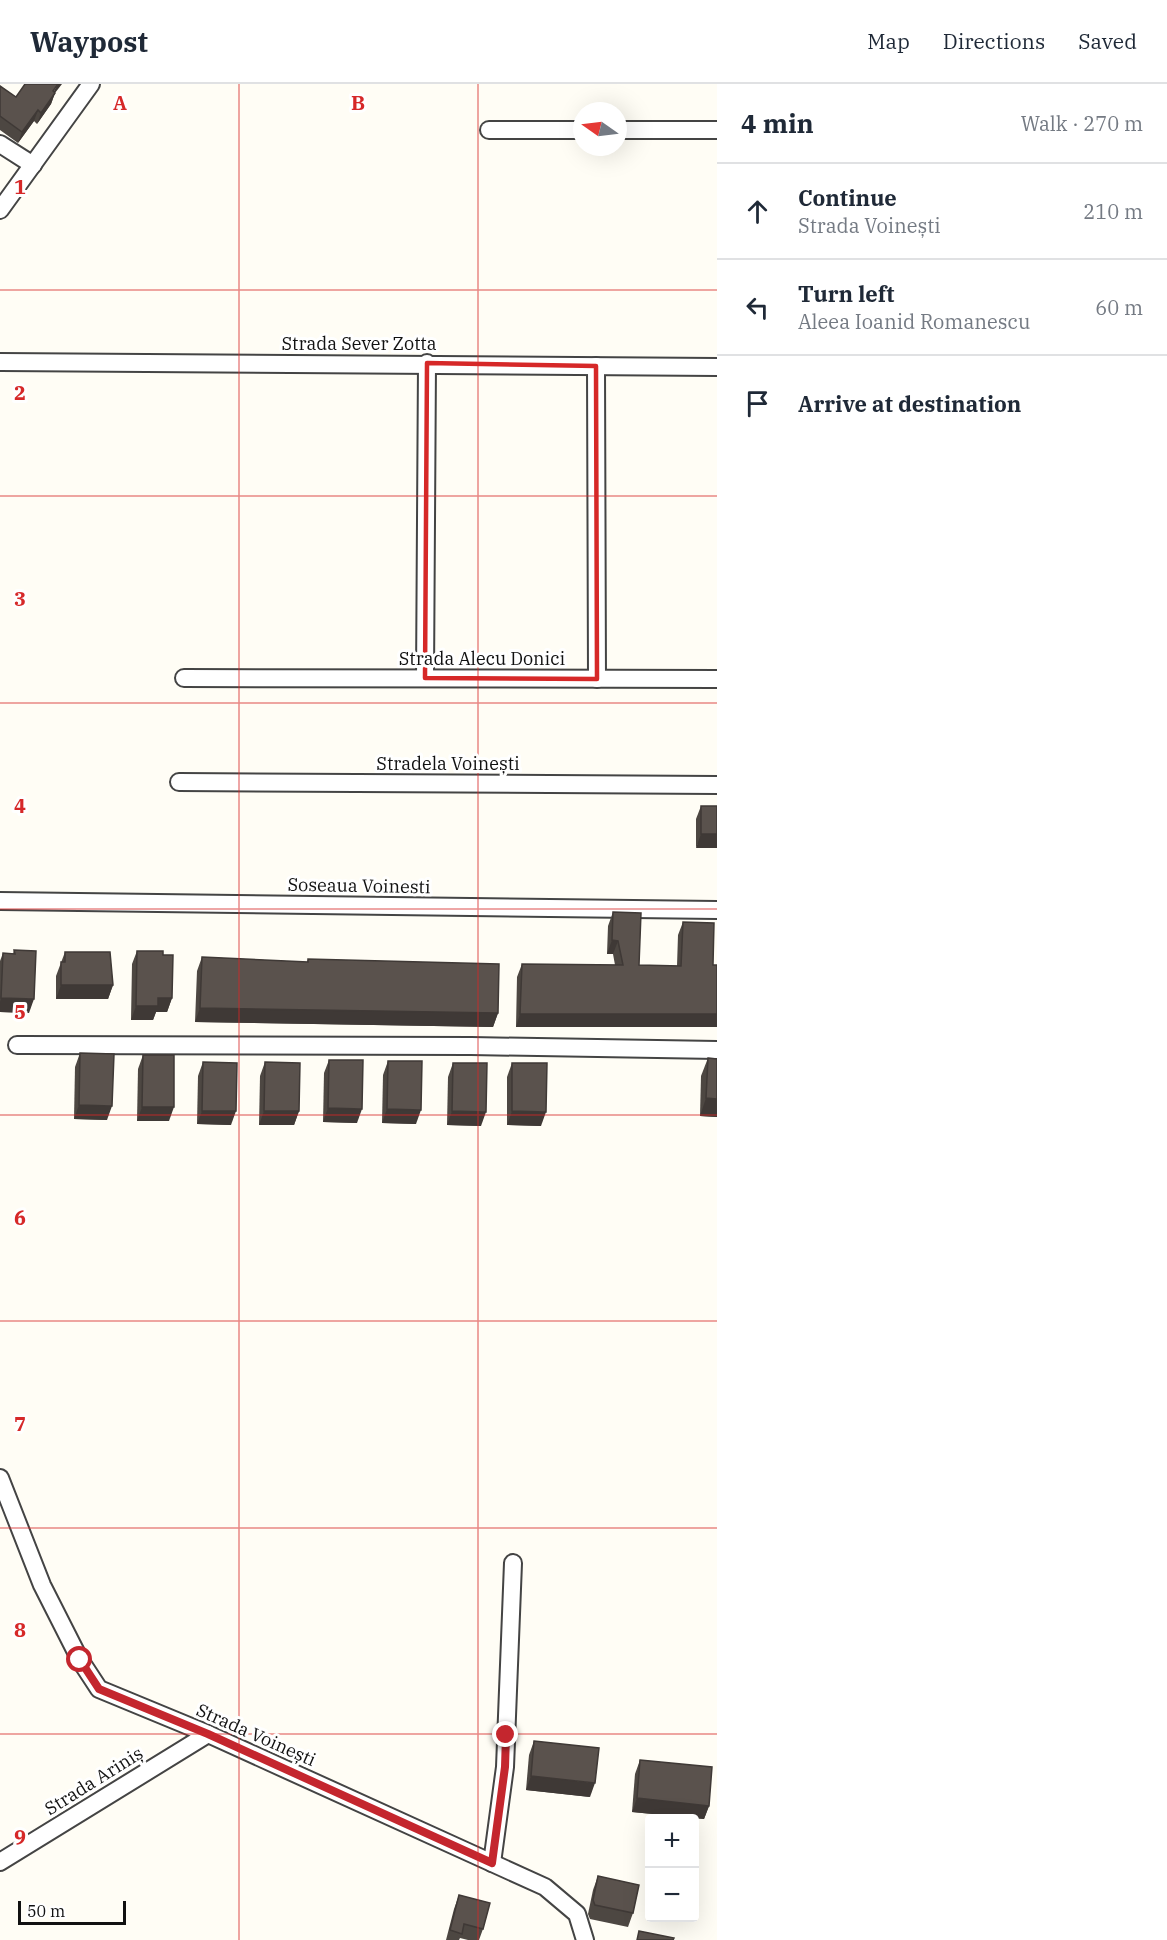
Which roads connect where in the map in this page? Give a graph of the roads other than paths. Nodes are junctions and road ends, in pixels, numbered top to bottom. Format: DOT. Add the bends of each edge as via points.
graph roads {
  1 [pos="91,84"];
  2 [pos="489,130"];
  3 [pos="573,130"];
  4 [pos="627,130"];
  5 [pos="717,130"];
  6 [pos="0,144"];
  7 [pos="33,165"];
  8 [pos="0,210"];
  9 [pos="0,362"];
  10 [pos="427,363"];
  11 [pos="596,366"];
  12 [pos="717,367"];
  13 [pos="184,678"];
  14 [pos="425,678"];
  15 [pos="597,679"];
  16 [pos="717,679"];
  17 [pos="179,782"];
  18 [pos="717,785"];
  19 [pos="0,901"];
  20 [pos="717,910"];
  21 [pos="17,1045"];
  22 [pos="717,1050"];
  23 [pos="0,1478"];
  24 [pos="513,1563"];
  25 [pos="208,1734"];
  26 [pos="0,1862"];
  27 [pos="492,1863"];
  28 [pos="585,1940"];
  1 -- 7 [label="street"];
  2 -- 3 [label="street"];
  4 -- 5 [label="street"];
  6 -- 7 [label="street"];
  7 -- 8 [label="street"];
  9 -- 10 [label="street, Strada Sever Zotta"];
  10 -- 11 [label="street, Strada Sever Zotta"];
  10 -- 14 [label="street"];
  11 -- 12 [label="street, Strada Sever Zotta"];
  11 -- 15 [label="street"];
  13 -- 14 [label="street, Strada Alecu Donici"];
  14 -- 15 [label="street, Strada Alecu Donici"];
  15 -- 16 [label="street, Strada Alecu Donici"];
  17 -- 18 [label="street, Stradela Voinești"];
  19 -- 20 [label="street, Soseaua Voinesti"];
  21 -- 22 [label="street"];
  23 -- 25 [label="street, Strada Voinești" via="42,1585 99,1689"];
  24 -- 27 [label="street" via="505,1767"];
  25 -- 26 [label="street, Strada Ariniș"];
  25 -- 27 [label="street, Strada Voinești"];
  27 -- 28 [label="street, Strada Voinești" via="545,1887 563,1900 577,1914"];
}
